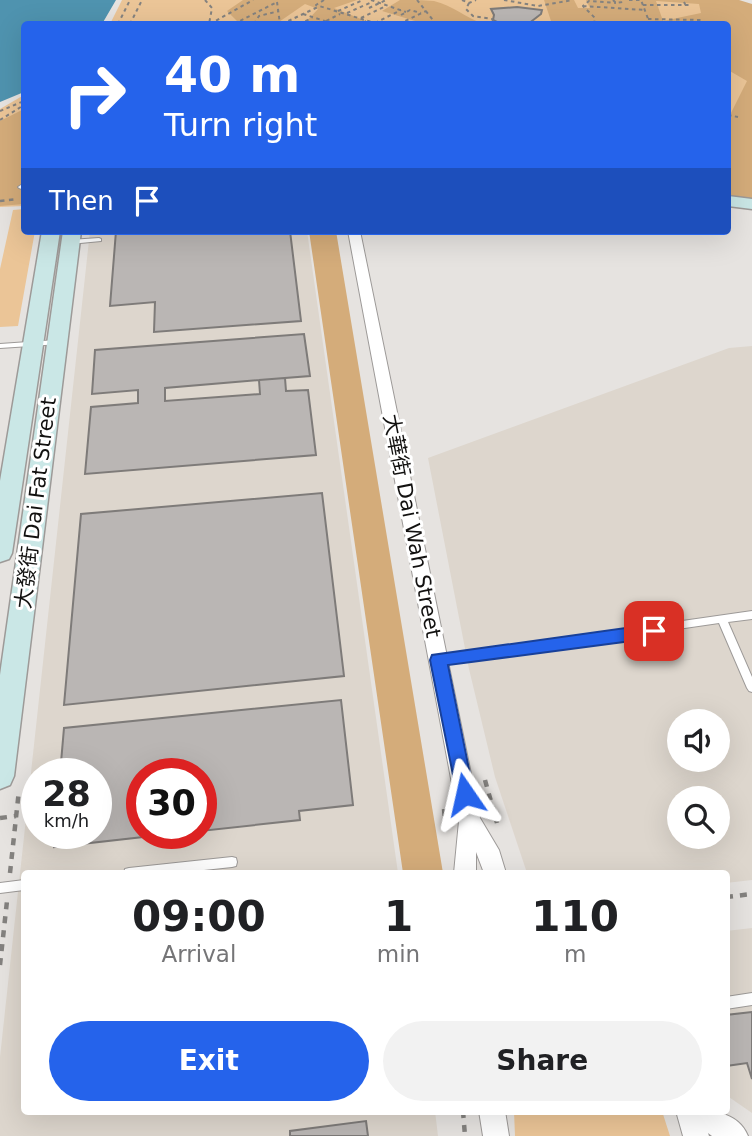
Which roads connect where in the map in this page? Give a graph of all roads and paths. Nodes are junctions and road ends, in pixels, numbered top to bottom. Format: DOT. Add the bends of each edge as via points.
graph roads {
  1 [pos="130,0"];
  2 [pos="142,0"];
  3 [pos="205,0"];
  4 [pos="253,0"];
  5 [pos="324,0"];
  6 [pos="363,0"];
  7 [pos="374,0"];
  8 [pos="386,0"];
  9 [pos="417,0"];
  10 [pos="462,0"];
  11 [pos="476,0"];
  12 [pos="504,0"];
  13 [pos="573,0"];
  14 [pos="621,0"];
  15 [pos="629,0"];
  16 [pos="277,1"];
  17 [pos="615,1"];
  18 [pos="380,3"];
  19 [pos="469,3"];
  20 [pos="387,5"];
  21 [pos="643,5"];
  22 [pos="687,5"];
  23 [pos="320,6"];
  24 [pos="583,6"];
  25 [pos="369,8"];
  26 [pos="401,10"];
  27 [pos="645,10"];
  28 [pos="426,11"];
  29 [pos="279,12"];
  30 [pos="336,12"];
  31 [pos="406,12"];
  32 [pos="421,13"];
  33 [pos="303,14"];
  34 [pos="343,14"];
  35 [pos="401,15"];
  36 [pos="248,16"];
  37 [pos="313,18"];
  38 [pos="257,19"];
  39 [pos="359,19"];
  40 [pos="648,19"];
  41 [pos="693,20"];
  42 [pos="702,20"];
  43 [pos="120,21"];
  44 [pos="132,21"];
  45 [pos="210,21"];
  46 [pos="214,21"];
  47 [pos="239,21"];
  48 [pos="280,21"];
  49 [pos="288,21"];
  50 [pos="306,21"];
  51 [pos="323,21"];
  52 [pos="328,21"];
  53 [pos="366,21"];
  54 [pos="381,21"];
  55 [pos="406,21"];
  56 [pos="434,21"];
  57 [pos="493,21"];
  58 [pos="594,21"];
  59 [pos="21,104"];
  60 [pos="21,105"];
  61 [pos="0,111"];
  62 [pos="731,116"];
  63 [pos="738,117"];
  64 [pos="0,120"];
  65 [pos="731,201"];
  66 [pos="752,204"];
  67 [pos="731,214"];
  68 [pos="752,216"];
  69 [pos="64,235"];
  70 [pos="355,235"];
  71 [pos="99,240"];
  72 [pos="46,343"];
  73 [pos="0,346"];
  74 [pos="0,554"];
  75 [pos="752,615"];
  76 [pos="722,620"];
  77 [pos="439,660"];
  78 [pos="752,688"];
  79 [pos="0,769"];
  80 [pos="16,816"];
  81 [pos="0,818"];
  82 [pos="470,821"];
  83 [pos="232,862"];
  84 [pos="157,870"];
  85 [pos="465,870"];
  86 [pos="494,870"];
  87 [pos="21,885"];
  88 [pos="0,888"];
  89 [pos="752,894"];
  90 [pos="730,897"];
  91 [pos="752,999"];
  92 [pos="730,1002"];
  93 [pos="463,1115"];
  94 [pos="493,1115"];
  95 [pos="690,1115"];
  96 [pos="703,1115"];
  97 [pos="465,1136"];
  98 [pos="496,1136"];
  99 [pos="696,1136"];
  100 [pos="735,1136"];
  1 -- 43 [label="path"];
  2 -- 44 [label="path"];
  3 -- 45 [label="path" via="212,8"];
  4 -- 46 [label="path"];
  5 -- 23 [label="path" via="316,5"];
  6 -- 30 [label="path"];
  7 -- 18 [label="path"];
  7 -- 34 [label="path"];
  8 -- 18 [label="path"];
  9 -- 28 [label="path"];
  10 -- 19 [label="path"];
  11 -- 19 [label="path"];
  12 -- 13 [label="path" via="516,6"];
  14 -- 17 [label="path"];
  15 -- 21 [label="path" via="641,0"];
  16 -- 29 [label="path"];
  16 -- 36 [label="path"];
  17 -- 24 [label="path" via="589,1"];
  18 -- 20 [label="path"];
  18 -- 25 [label="path"];
  19 -- 57 [label="path" via="469,14"];
  20 -- 26 [label="path"];
  20 -- 39 [label="path"];
  21 -- 22 [label="path"];
  21 -- 27 [label="path"];
  23 -- 30 [label="path"];
  23 -- 33 [label="path"];
  24 -- 27 [label="path"];
  24 -- 58 [label="path"];
  26 -- 31 [label="path"];
  26 -- 54 [label="path"];
  27 -- 40 [label="path"];
  28 -- 32 [label="path"];
  28 -- 56 [label="path"];
  29 -- 38 [label="path"];
  29 -- 48 [label="path"];
  30 -- 34 [label="path"];
  31 -- 32 [label="path"];
  31 -- 35 [label="path"];
  32 -- 55 [label="path"];
  33 -- 37 [label="path"];
  33 -- 49 [label="path"];
  34 -- 39 [label="path"];
  34 -- 52 [label="path"];
  36 -- 38 [label="path"];
  36 -- 47 [label="path"];
  37 -- 50 [label="path"];
  37 -- 51 [label="path"];
  39 -- 53 [label="path"];
  40 -- 41 [label="path"];
  41 -- 42 [label="path"];
  59 -- 61 [label="path"];
  60 -- 64 [label="path"];
  62 -- 63 [label="path"];
  65 -- 66 [label="street"];
  67 -- 68 [label="street"];
  69 -- 71 [label="lane"];
  69 -- 72 [label="street, 大發街 Dai Fat Street"];
  70 -- 77 [label="street, 大華街 Dai Wah Street"];
  72 -- 73 [label="lane"];
  72 -- 74 [label="street, 大發街 Dai Fat Street"];
  72 -- 79 [label="street, 大發街 Dai Fat Street"];
  75 -- 76 [label="lane"];
  76 -- 77 [label="lane"];
  76 -- 78 [label="lane"];
  77 -- 82 [label="street, 大華街 Dai Wah Street"];
  80 -- 81 [label="path"];
  82 -- 85 [label="street, 大華街 Dai Wah Street"];
  82 -- 86 [label="street, 大華街 Dai Wah Street"];
  83 -- 84 [label="lane"];
  87 -- 88 [label="lane"];
  89 -- 90 [label="path"];
  91 -- 92 [label="lane"];
  93 -- 97 [label="path"];
  94 -- 98 [label="street"];
  95 -- 99 [label="street"];
  96 -- 100 [label="street"];
}
